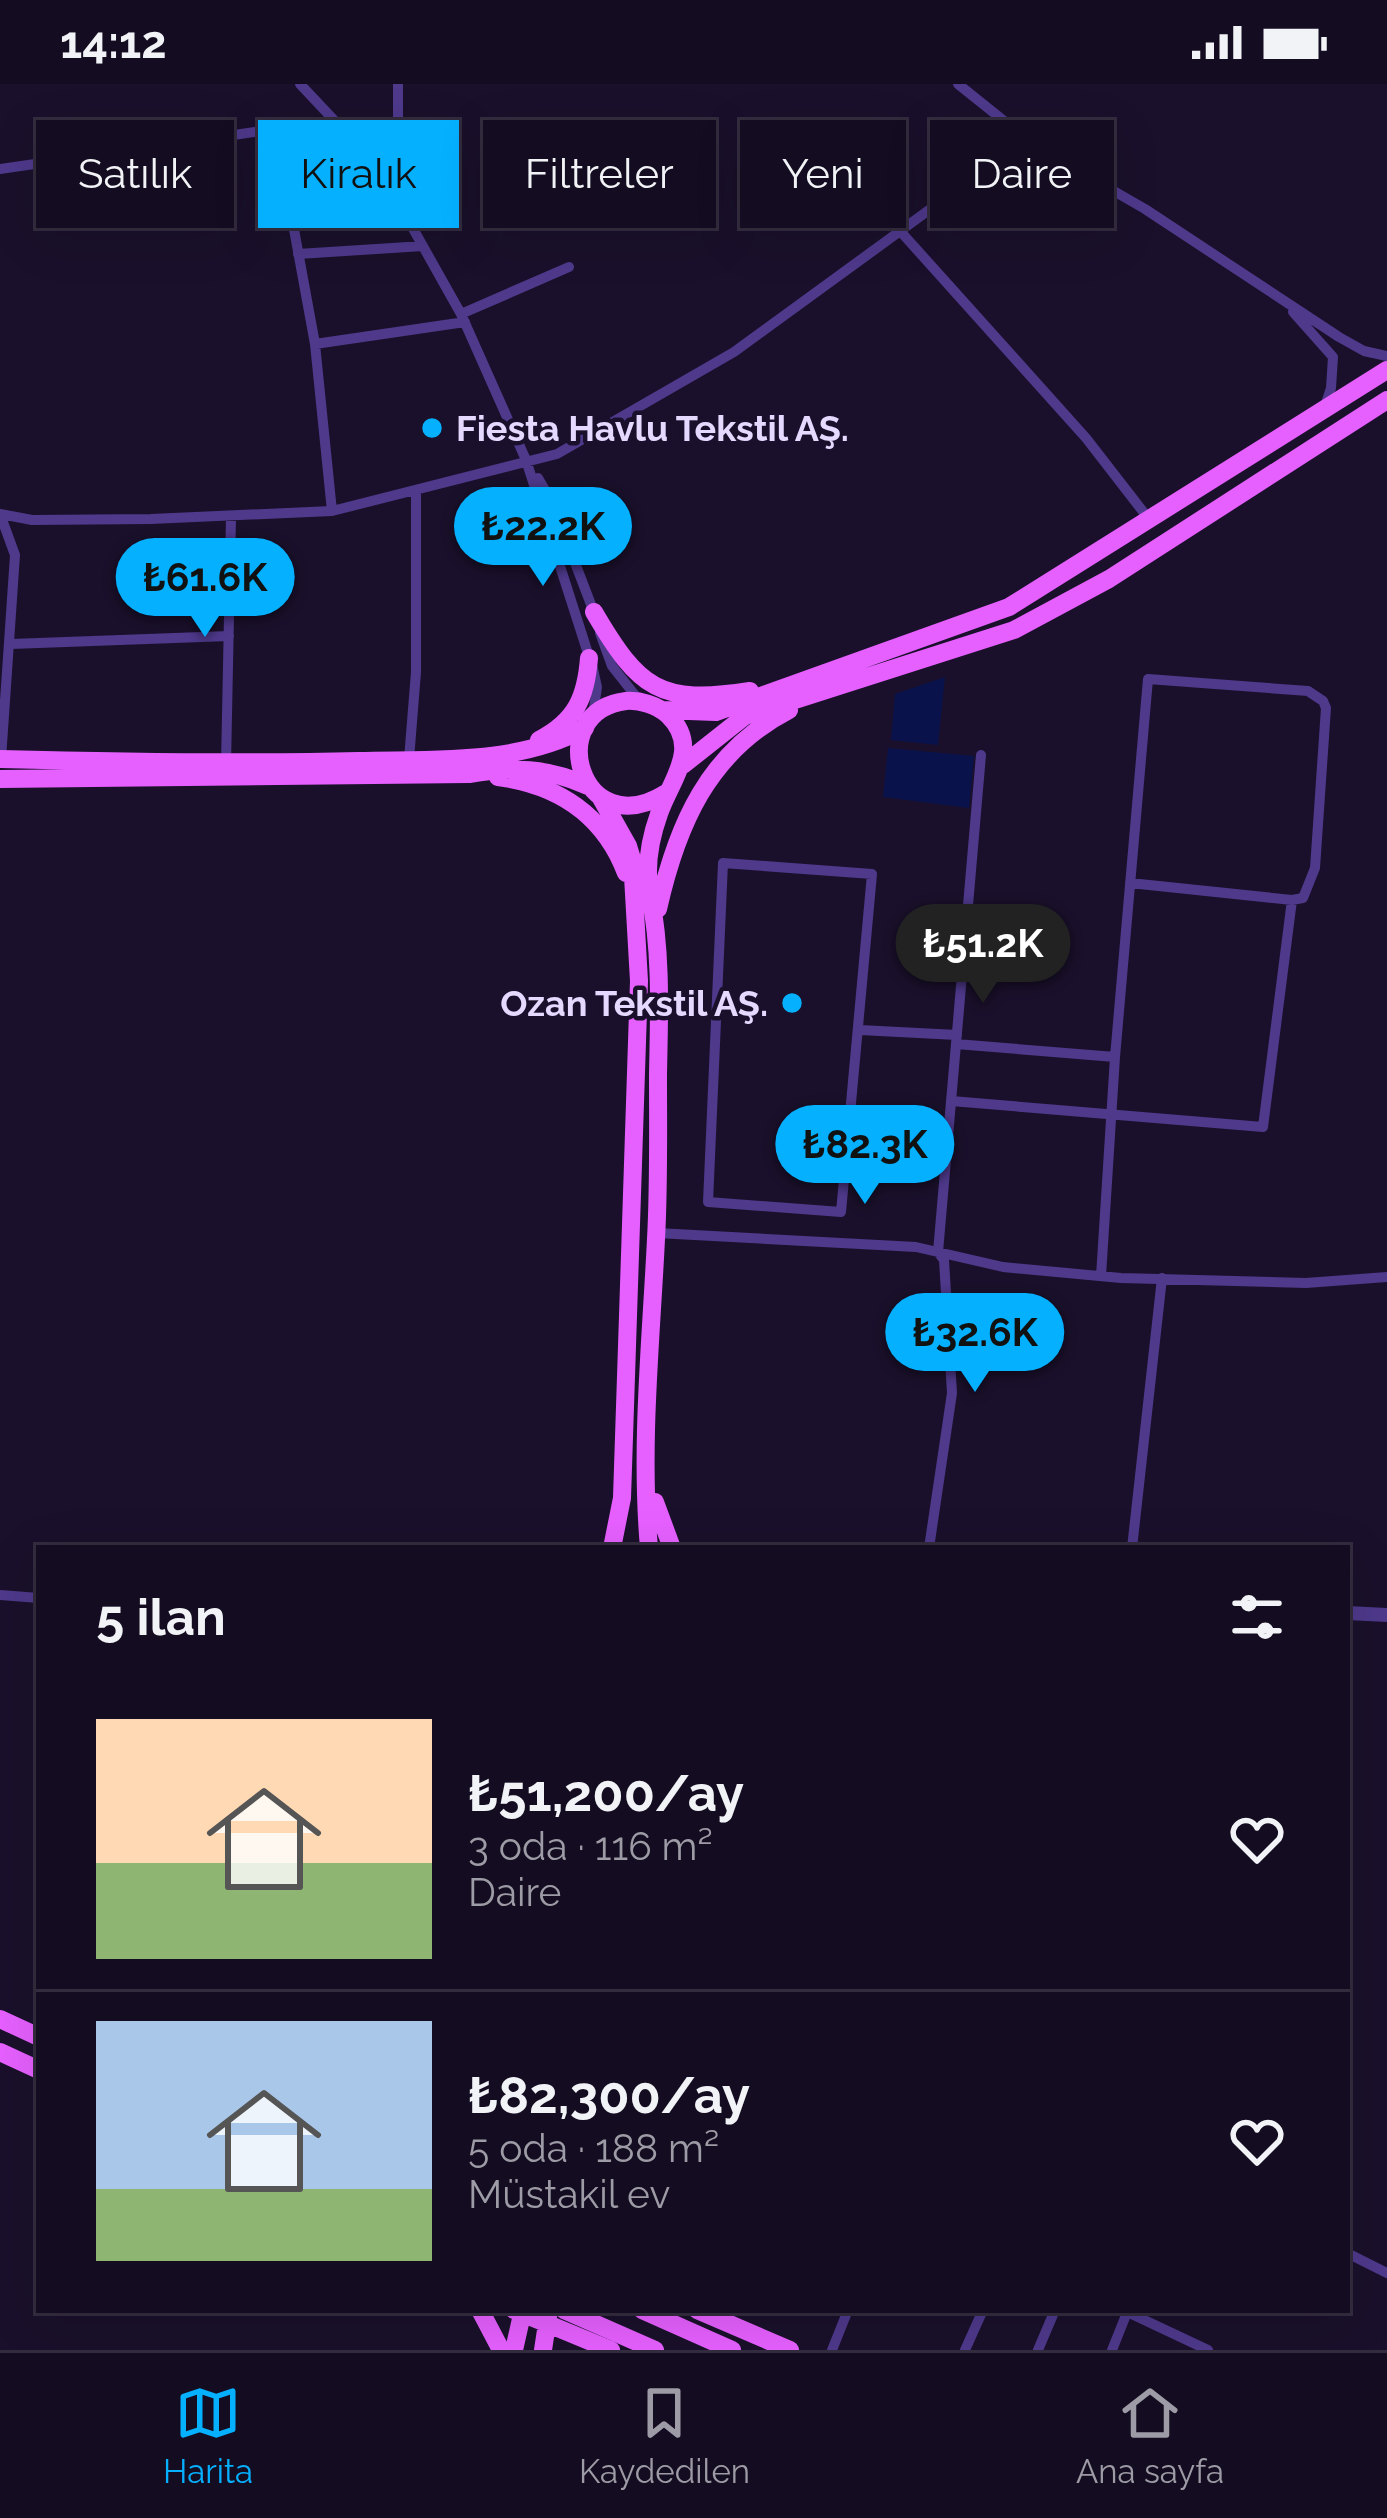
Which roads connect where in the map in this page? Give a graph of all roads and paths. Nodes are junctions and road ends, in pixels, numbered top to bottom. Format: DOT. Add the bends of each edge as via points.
graph roads {
  1 [pos="300,84"];
  2 [pos="398,84"];
  3 [pos="958,84"];
  4 [pos="333,120"];
  5 [pos="1001,120"];
  6 [pos="258,132"];
  7 [pos="0,169"];
  8 [pos="1114,191"];
  9 [pos="930,211"];
  10 [pos="294,228"];
  11 [pos="413,228"];
  12 [pos="415,232"];
  13 [pos="902,232"];
  14 [pos="423,246"];
  15 [pos="298,254"];
  16 [pos="569,267"];
  17 [pos="1283,301"];
  18 [pos="463,318"];
  19 [pos="315,344"];
  20 [pos="1387,356"];
  21 [pos="1387,370"];
  22 [pos="1387,400"];
  23 [pos="1323,412"];
  24 [pos="526,460"];
  25 [pos="416,491"];
  26 [pos="332,511"];
  27 [pos="0,514"];
  28 [pos="231,518"];
  29 [pos="1148,518"];
  30 [pos="595,613"];
  31 [pos="229,636"];
  32 [pos="11,644"];
  33 [pos="590,658"];
  34 [pos="778,686"];
  35 [pos="822,693"];
  36 [pos="650,706"];
  37 [pos="588,723"];
  38 [pos="515,752"];
  39 [pos="981,755"];
  40 [pos="1,759"];
  41 [pos="409,759"];
  42 [pos="226,764"];
  43 [pos="683,765"];
  44 [pos="470,774"];
  45 [pos="0,778"];
  46 [pos="595,792"];
  47 [pos="666,794"];
  48 [pos="1130,883"];
  49 [pos="634,898"];
  50 [pos="1292,900"];
  51 [pos="655,920"];
  52 [pos="860,1030"];
  53 [pos="957,1040"];
  54 [pos="1115,1057"];
  55 [pos="951,1101"];
  56 [pos="1113,1115"];
  57 [pos="841,1212"];
  58 [pos="657,1233"];
  59 [pos="838,1243"];
  60 [pos="938,1252"];
  61 [pos="1101,1276"];
  62 [pos="1387,1277"];
  63 [pos="1162,1278"];
  64 [pos="645,1453"];
  65 [pos="622,1498"];
  66 [pos="600,1545"];
  67 [pos="614,1545"];
  68 [pos="649,1545"];
  69 [pos="671,1545"];
  70 [pos="928,1545"];
  71 [pos="1132,1545"];
  72 [pos="0,1595"];
  73 [pos="36,1598"];
  74 [pos="1350,1613"];
  75 [pos="1387,1616"];
  76 [pos="0,2018"];
  77 [pos="36,2032"];
  78 [pos="0,2052"];
  79 [pos="36,2069"];
  80 [pos="1350,2254"];
  81 [pos="1387,2273"];
  82 [pos="482,2313"];
  83 [pos="520,2313"];
  84 [pos="571,2313"];
  85 [pos="611,2313"];
  86 [pos="649,2313"];
  87 [pos="704,2313"];
  88 [pos="847,2313"];
  89 [pos="982,2313"];
  90 [pos="1054,2313"];
  91 [pos="1125,2313"];
  92 [pos="1130,2313"];
  93 [pos="549,2318"];
  94 [pos="604,2349"];
  95 [pos="501,2350"];
  96 [pos="514,2350"];
  97 [pos="543,2350"];
  98 [pos="655,2350"];
  99 [pos="732,2350"];
  100 [pos="790,2350"];
  101 [pos="832,2350"];
  102 [pos="965,2350"];
  103 [pos="1039,2350"];
  104 [pos="1112,2350"];
  105 [pos="1208,2350"];
  1 -- 4 [label="street"];
  2 -- 12 [label="street"];
  3 -- 5 [label="street"];
  6 -- 7 [label="street"];
  8 -- 17 [label="street"];
  9 -- 13 [label="street"];
  10 -- 15 [label="street"];
  11 -- 12 [label="street"];
  12 -- 14 [label="street"];
  13 -- 24 [label="street" via="734,352 556,454"];
  13 -- 29 [label="street"];
  14 -- 15 [label="street"];
  14 -- 18 [label="street"];
  15 -- 19 [label="street"];
  16 -- 18 [label="street"];
  17 -- 20 [label="street" via="1364,351"];
  17 -- 23 [label="street" via="1333,357"];
  18 -- 19 [label="street"];
  18 -- 24 [label="street"];
  19 -- 26 [label="street"];
  21 -- 23 [label="main road"];
  22 -- 35 [label="main road" via="1109,580 1014,630"];
  23 -- 29 [label="main road"];
  24 -- 25 [label="street"];
  24 -- 30 [label="street" via="551,500"];
  24 -- 33 [label="street"];
  25 -- 26 [label="street"];
  25 -- 41 [label="street"];
  26 -- 28 [label="street"];
  27 -- 28 [label="street"];
  27 -- 32 [label="street" via="15,556"];
  28 -- 31 [label="street"];
  29 -- 34 [label="main road" via="1010,607"];
  30 -- 34 [label="main road" via="650,684 707,698"];
  30 -- 36 [label="street" via="612,666"];
  31 -- 32 [label="street"];
  31 -- 42 [label="street"];
  32 -- 40 [label="street"];
  33 -- 37 [label="street" via="597,687"];
  33 -- 38 [label="main road" via="575,713"];
  34 -- 36 [label="main road" via="716,712"];
  35 -- 43 [label="main road" via="745,716"];
  35 -- 51 [label="main road" via="724,758 679,831"];
  36 -- 37 [label="main road" via="619,702"];
  36 -- 43 [label="main road" via="678,729"];
  37 -- 38 [label="main road" via="551,745"];
  37 -- 46 [label="main road" via="578,753"];
  38 -- 41 [label="main road"];
  39 -- 53 [label="street"];
  40 -- 42 [label="main road"];
  41 -- 42 [label="main road"];
  43 -- 47 [label="main road"];
  44 -- 45 [label="main road"];
  44 -- 46 [label="main road" via="539,769"];
  44 -- 49 [label="main road" via="533,782 567,797 610,841"];
  46 -- 47 [label="main road" via="634,807"];
  46 -- 49 [label="main road" via="628,846"];
  47 -- 51 [label="main road" via="648,859"];
  48 -- 50 [label="street"];
  48 -- 50 [label="street" via="1148,680 1308,691 1327,708 1315,868 1304,898"];
  48 -- 54 [label="street"];
  49 -- 65 [label="main road" via="639,981"];
  50 -- 56 [label="street" via="1263,1127"];
  51 -- 58 [label="main road"];
  52 -- 53 [label="street"];
  52 -- 57 [label="street"];
  52 -- 57 [label="street" via="872,874 723,862 709,1202"];
  53 -- 54 [label="street"];
  53 -- 55 [label="street"];
  54 -- 56 [label="street"];
  55 -- 56 [label="street"];
  55 -- 60 [label="street"];
  56 -- 61 [label="street"];
  57 -- 59 [label="street"];
  58 -- 59 [label="street"];
  58 -- 64 [label="main road"];
  59 -- 60 [label="street"];
  60 -- 61 [label="street"];
  60 -- 70 [label="street" via="952,1393"];
  61 -- 63 [label="street"];
  62 -- 63 [label="street"];
  63 -- 71 [label="street"];
  64 -- 68 [label="main road"];
  64 -- 69 [label="main road"];
  65 -- 66 [label="main road"];
  65 -- 67 [label="main road"];
  72 -- 73 [label="street"];
  74 -- 75 [label="street"];
  76 -- 77 [label="main road"];
  78 -- 79 [label="main road"];
  80 -- 81 [label="street"];
  82 -- 95 [label="main road"];
  83 -- 96 [label="main road"];
  84 -- 98 [label="main road, bridge"];
  85 -- 94 [label="main road"];
  86 -- 99 [label="main road"];
  87 -- 100 [label="main road"];
  88 -- 101 [label="street"];
  89 -- 102 [label="street"];
  90 -- 103 [label="street"];
  91 -- 104 [label="street"];
  92 -- 105 [label="street"];
  93 -- 94 [label="main road"];
  93 -- 97 [label="main road"];
}
